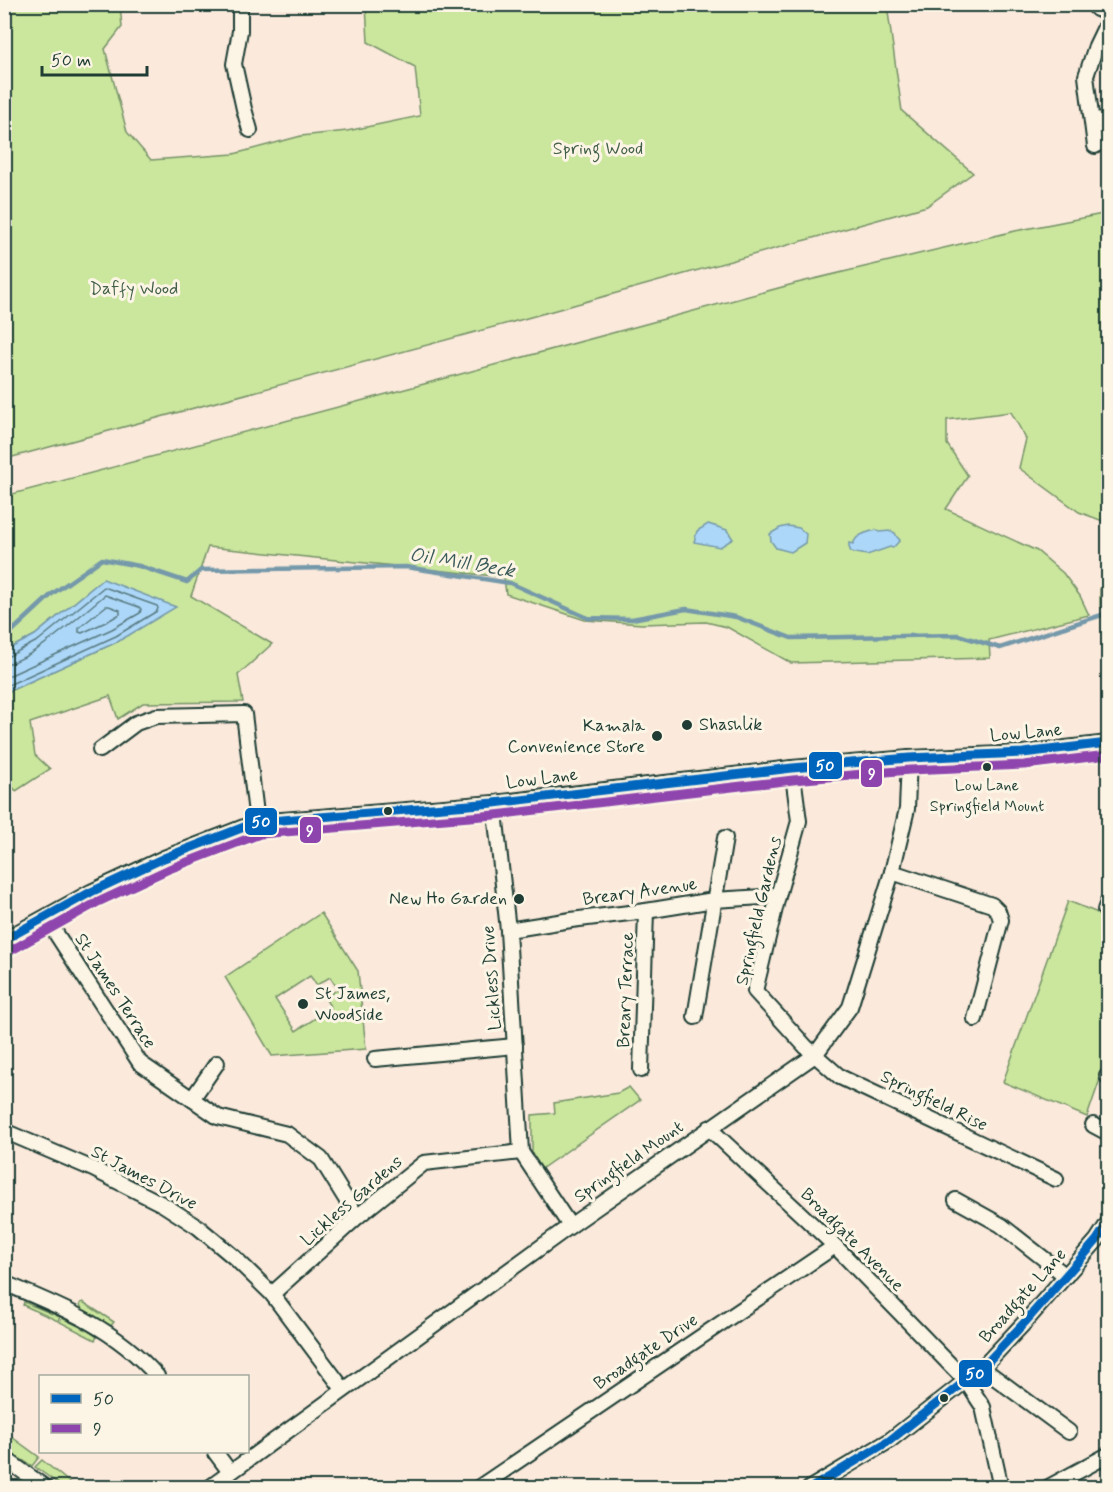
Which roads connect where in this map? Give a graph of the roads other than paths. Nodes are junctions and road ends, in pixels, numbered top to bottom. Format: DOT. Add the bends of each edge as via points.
graph roads {
  1 [pos="240,4"];
  2 [pos="1092,4"];
  3 [pos="1108,13"];
  4 [pos="1108,21"];
  5 [pos="1108,118"];
  6 [pos="1092,121"];
  7 [pos="250,130"];
  8 [pos="1095,146"];
  9 [pos="1108,743"];
  10 [pos="100,750"];
  11 [pos="909,758"];
  12 [pos="792,768"];
  13 [pos="494,803"];
  14 [pos="257,822"];
  15 [pos="726,838"];
  16 [pos="892,872"];
  17 [pos="778,896"];
  18 [pos="714,900"];
  19 [pos="646,911"];
  20 [pos="46,918"];
  21 [pos="508,930"];
  22 [pos="4,940"];
  23 [pos="695,1017"];
  24 [pos="975,1019"];
  25 [pos="804,1045"];
  26 [pos="514,1046"];
  27 [pos="815,1055"];
  28 [pos="375,1059"];
  29 [pos="217,1063"];
  30 [pos="641,1070"];
  31 [pos="192,1099"];
  32 [pos="1093,1125"];
  33 [pos="709,1128"];
  34 [pos="4,1131"];
  35 [pos="1108,1133"];
  36 [pos="521,1152"];
  37 [pos="1056,1179"];
  38 [pos="956,1200"];
  39 [pos="357,1217"];
  40 [pos="1108,1223"];
  41 [pos="570,1226"];
  42 [pos="1103,1245"];
  43 [pos="834,1246"];
  44 [pos="1066,1276"];
  45 [pos="4,1283"];
  46 [pos="273,1294"];
  47 [pos="982,1368"];
  48 [pos="155,1375"];
  49 [pos="966,1381"];
  50 [pos="343,1389"];
  51 [pos="1069,1432"];
  52 [pos="216,1453"];
  53 [pos="1108,1455"];
  54 [pos="4,1458"];
  55 [pos="230,1472"];
  56 [pos="46,1488"];
  57 [pos="209,1488"];
  58 [pos="478,1488"];
  59 [pos="810,1488"];
  60 [pos="1001,1488"];
  61 [pos="1047,1488"];
  1 -- 7 [label="street" via="234,64"];
  2 -- 3 [label="street"];
  4 -- 6 [label="street" via="1086,76"];
  5 -- 6 [label="street"];
  6 -- 8 [label="street"];
  9 -- 11 [label="street, Low Lane" via="1023,753"];
  10 -- 14 [label="street" via="136,723 156,716 244,714"];
  11 -- 12 [label="street, Low Lane"];
  11 -- 16 [label="street, Springfield Mount" via="908,809"];
  12 -- 13 [label="street, Low Lane"];
  12 -- 17 [label="street, Springfield Gardens" via="799,821"];
  13 -- 14 [label="street, Low Lane"];
  13 -- 21 [label="street, Lickless Drive"];
  14 -- 20 [label="street, Low Lane" via="164,858"];
  15 -- 18 [label="street"];
  16 -- 24 [label="street" via="992,905 998,911 1001,920"];
  16 -- 27 [label="street, Springfield Mount" via="850,1006"];
  17 -- 18 [label="street, Breary Avenue"];
  17 -- 25 [label="street, Springfield Gardens" via="755,991"];
  18 -- 19 [label="street, Breary Avenue"];
  18 -- 23 [label="street"];
  19 -- 21 [label="street, Breary Avenue"];
  19 -- 30 [label="street, Breary Terrace"];
  20 -- 22 [label="street, Low Lane"];
  20 -- 31 [label="street, St James Terrace" via="140,1063"];
  21 -- 26 [label="street, Lickless Drive"];
  25 -- 27 [label="street, Springfield Rise"];
  26 -- 28 [label="street"];
  26 -- 36 [label="street, Lickless Drive"];
  27 -- 33 [label="street, Springfield Mount"];
  27 -- 37 [label="street, Springfield Rise" via="840,1077"];
  29 -- 31 [label="street"];
  31 -- 39 [label="street, St James Terrace" via="218,1117 287,1134 321,1159"];
  32 -- 35 [label="street"];
  33 -- 41 [label="street, Springfield Mount"];
  33 -- 43 [label="street, Broadgate Avenue"];
  34 -- 46 [label="street, St James Drive" via="164,1205 208,1235"];
  36 -- 39 [label="street, Lickless Gardens" via="424,1163"];
  36 -- 41 [label="street"];
  38 -- 44 [label="street" via="1001,1225"];
  39 -- 46 [label="street, Lickless Gardens"];
  40 -- 42 [label="street, Broadgate Lane"];
  41 -- 50 [label="street, Springfield Mount"];
  42 -- 44 [label="street, Broadgate Lane"];
  43 -- 49 [label="street, Broadgate Avenue"];
  43 -- 58 [label="street, Broadgate Drive"];
  44 -- 47 [label="street, Broadgate Lane"];
  45 -- 48 [label="street" via="86,1320 124,1344"];
  46 -- 50 [label="street, St James Drive"];
  47 -- 49 [label="street, Broadgate Lane"];
  47 -- 51 [label="street"];
  49 -- 59 [label="street, Broadgate Lane" via="889,1441"];
  49 -- 60 [label="street, Broadgate Avenue" via="983,1407"];
  50 -- 55 [label="street, Springfield Mount"];
  52 -- 55 [label="street"];
  53 -- 61 [label="street"];
  54 -- 56 [label="street"];
  55 -- 57 [label="street, Springfield Mount"];
}
